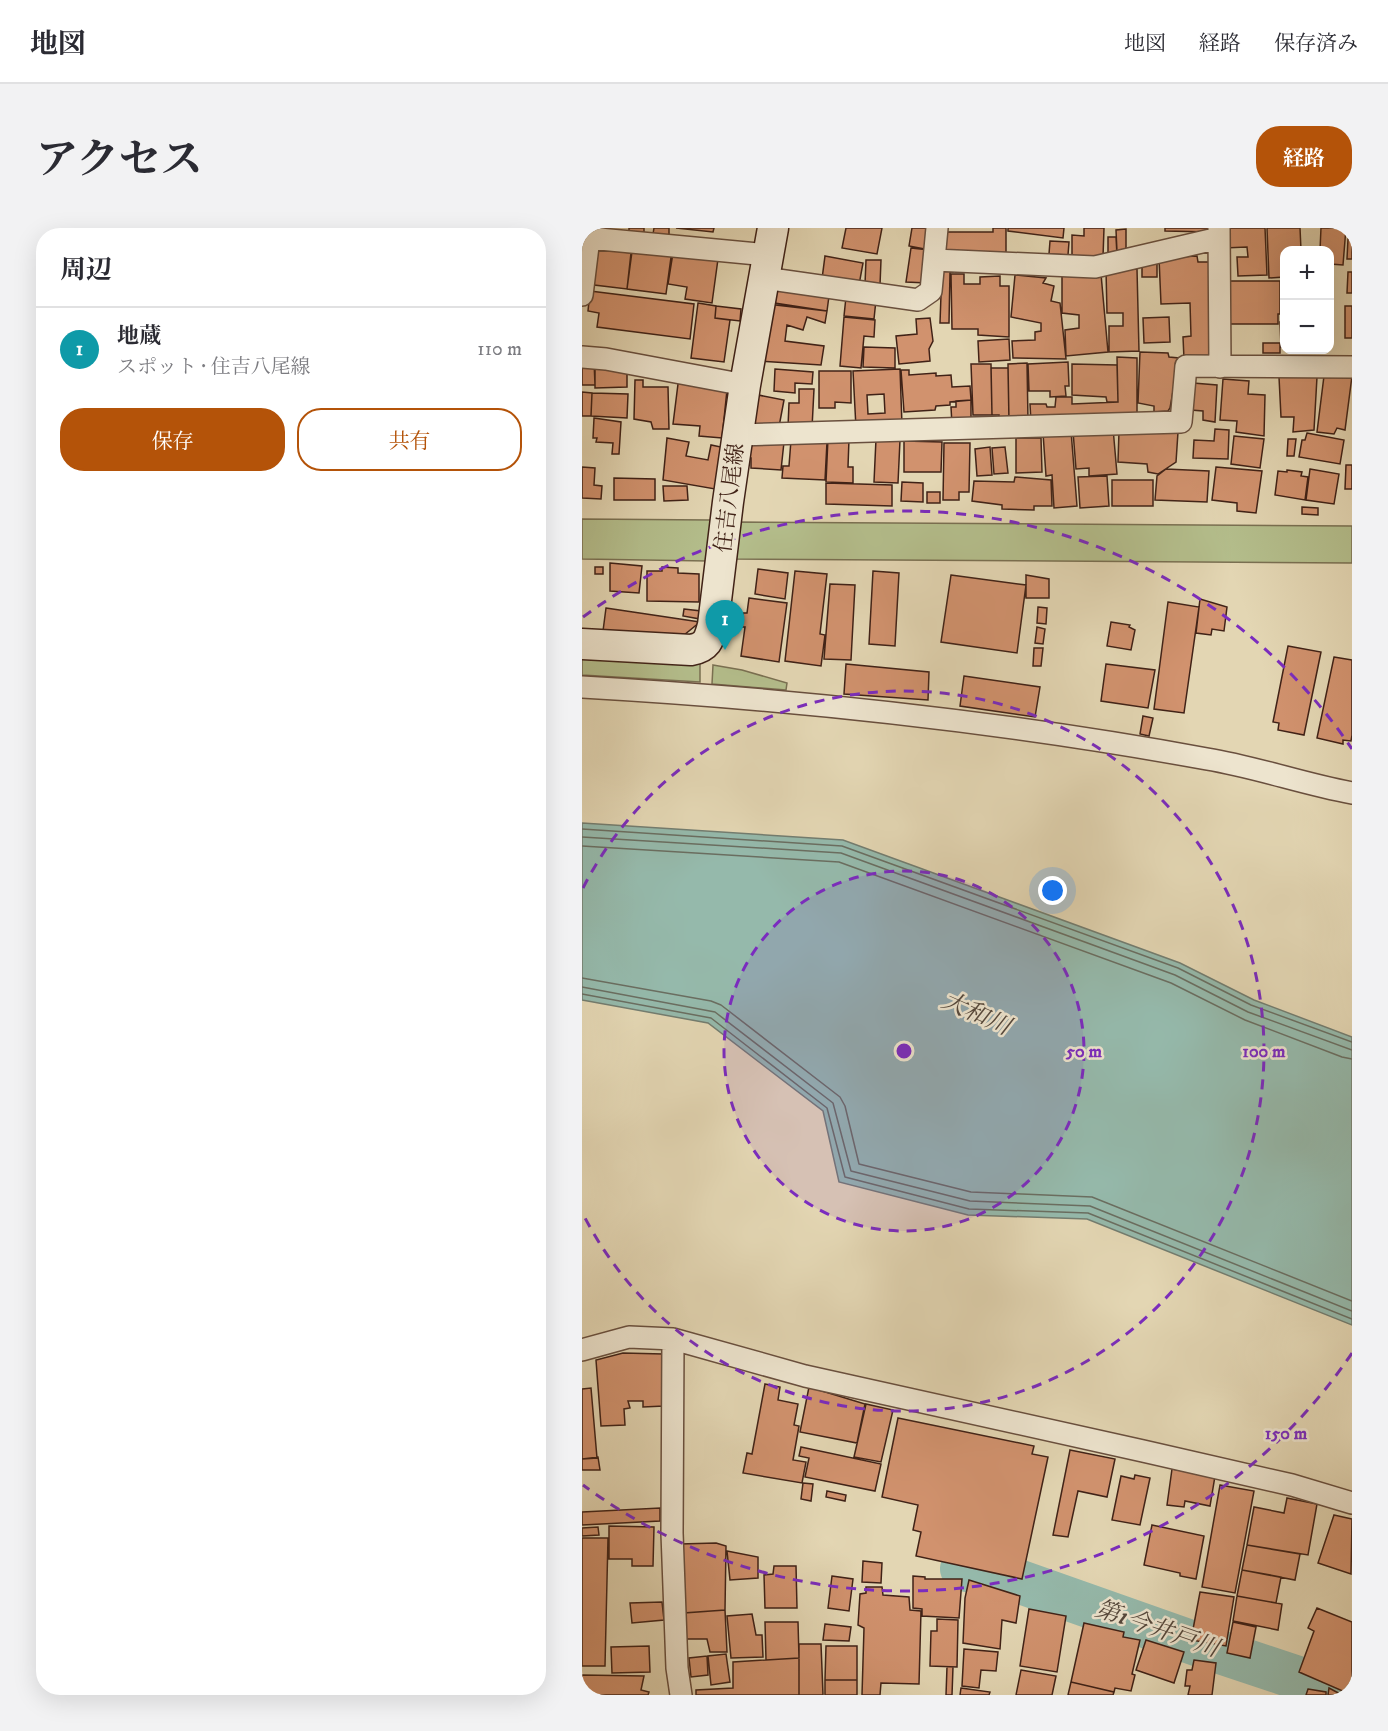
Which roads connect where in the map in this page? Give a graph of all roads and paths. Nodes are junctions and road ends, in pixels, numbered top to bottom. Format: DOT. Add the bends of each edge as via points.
graph roads {
  1 [pos="937,228"];
  2 [pos="1219,233"];
  3 [pos="768,254"];
  4 [pos="934,260"];
  5 [pos="582,295"];
  6 [pos="582,357"];
  7 [pos="1220,367"];
  8 [pos="1352,367"];
  9 [pos="745,384"];
  10 [pos="738,435"];
  11 [pos="582,644"];
  12 [pos="582,687"];
  13 [pos="1352,793"];
  14 [pos="674,1339"];
  15 [pos="582,1350"];
  16 [pos="1352,1503"];
  17 [pos="681,1695"];
  1 -- 4 [label="street"];
  2 -- 4 [label="street" via="1095,267"];
  2 -- 7 [label="street"];
  3 -- 4 [label="street" via="918,300 931,291"];
  3 -- 5 [label="street" via="589,238"];
  3 -- 9 [label="main road, 住吉八尾線"];
  6 -- 9 [label="street"];
  7 -- 8 [label="street"];
  7 -- 10 [label="street" via="1186,366 1181,422"];
  9 -- 10 [label="main road, 住吉八尾線"];
  10 -- 11 [label="main road, 住吉八尾線" via="709,639 691,651"];
  12 -- 13 [label="street" via="837,706 1034,730 1210,759"];
  14 -- 15 [label="street" via="629,1337"];
  14 -- 16 [label="street" via="805,1376 1155,1453"];
  14 -- 17 [label="street" via="672,1533"];
}
